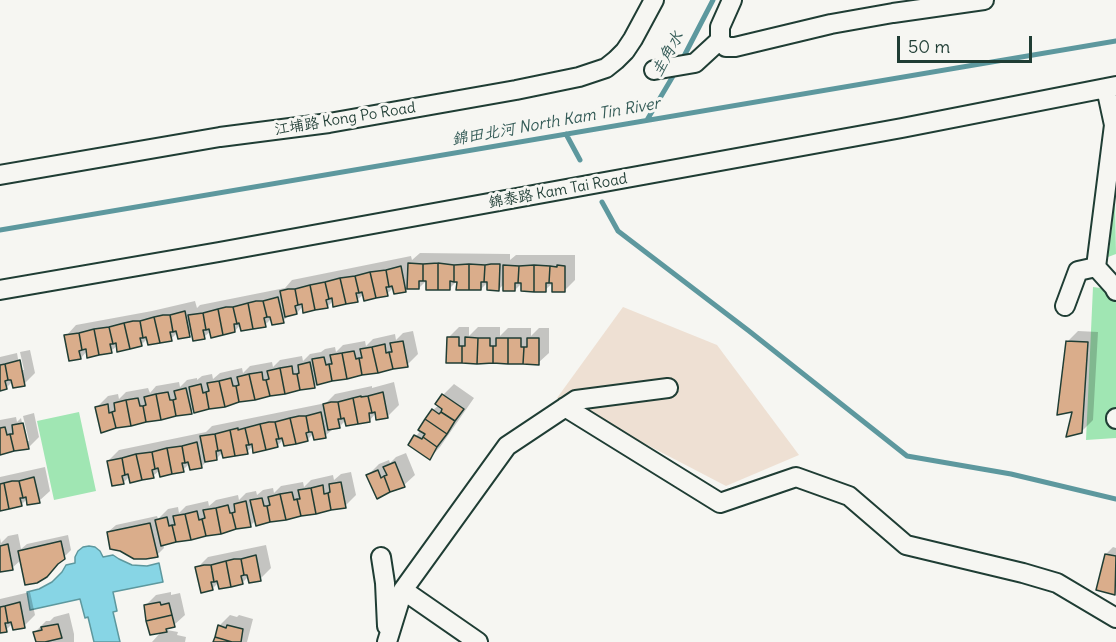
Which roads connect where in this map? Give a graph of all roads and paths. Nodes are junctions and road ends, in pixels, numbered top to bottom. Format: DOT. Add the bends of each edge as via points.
graph roads {
  1 [pos="654,0"];
  2 [pos="732,0"];
  3 [pos="984,0"];
  4 [pos="727,43"];
  5 [pos="654,70"];
  6 [pos="1111,87"];
  7 [pos="0,175"];
  8 [pos="1096,267"];
  9 [pos="1116,288"];
  10 [pos="0,290"];
  11 [pos="1065,306"];
  12 [pos="668,388"];
  13 [pos="565,407"];
  14 [pos="381,557"];
  15 [pos="403,590"];
  16 [pos="1116,618"];
  17 [pos="387,639"];
  18 [pos="478,642"];
  1 -- 7 [label="street, 江埔路 Kong Po Road" via="621,56 606,68 579,77 340,121 220,137"];
  2 -- 4 [label="street" via="720,27"];
  3 -- 4 [label="street"];
  4 -- 5 [label="street" via="695,63"];
  6 -- 8 [label="street" via="1114,125"];
  6 -- 10 [label="street, 錦泰路 Kam Tai Road" via="879,133"];
  8 -- 9 [label="street"];
  8 -- 11 [label="street" via="1078,270"];
  12 -- 13 [label="street" via="576,400"];
  13 -- 15 [label="street" via="507,446"];
  13 -- 16 [label="street" via="720,503 796,477 849,496 906,544 1057,583"];
  14 -- 17 [label="street"];
  15 -- 17 [label="street"];
  15 -- 18 [label="street"];
}
